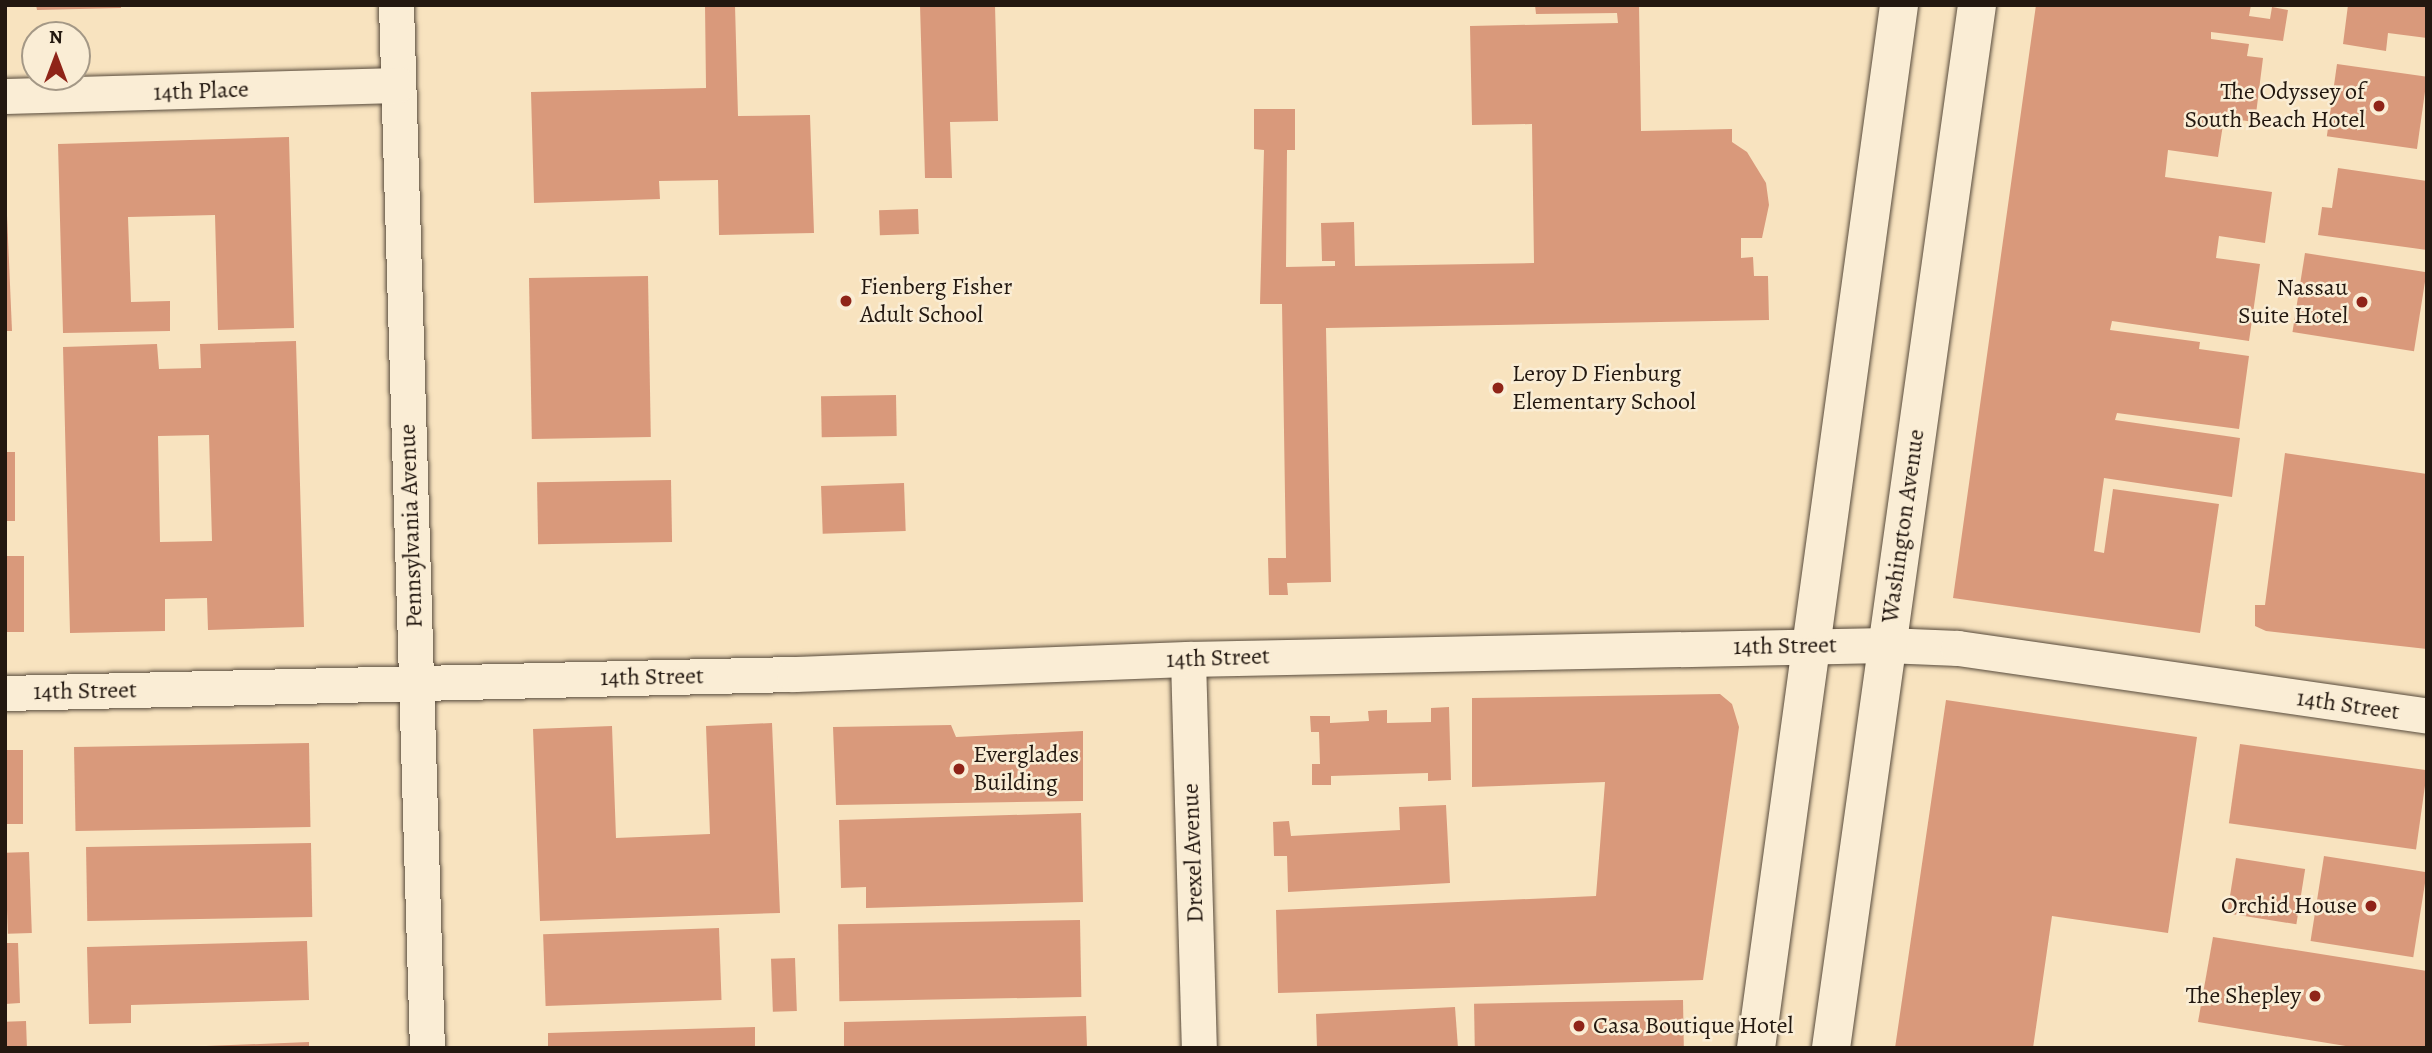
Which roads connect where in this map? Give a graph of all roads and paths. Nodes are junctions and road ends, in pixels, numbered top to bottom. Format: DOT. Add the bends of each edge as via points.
graph roads {
  1 [pos="396,5"];
  2 [pos="1899,5"];
  3 [pos="1977,5"];
  4 [pos="398,85"];
  5 [pos="5,96"];
  6 [pos="1811,645"];
  7 [pos="1886,645"];
  8 [pos="1188,659"];
  9 [pos="416,683"];
  10 [pos="5,693"];
  11 [pos="2427,716"];
  12 [pos="426,1048"];
  13 [pos="1199,1048"];
  14 [pos="1756,1048"];
  15 [pos="1831,1048"];
  1 -- 4 [label="street, Pennsylvania Avenue"];
  2 -- 6 [label="main road"];
  3 -- 7 [label="main road, Washington Avenue"];
  4 -- 5 [label="street, 14th Place"];
  4 -- 9 [label="street, Pennsylvania Avenue"];
  6 -- 7 [label="street, 14th Street"];
  6 -- 8 [label="street, 14th Street"];
  6 -- 14 [label="main road"];
  7 -- 11 [label="street, 14th Street" via="1958,648"];
  7 -- 15 [label="main road, Washington Avenue"];
  8 -- 9 [label="street, 14th Street"];
  8 -- 13 [label="street, Drexel Avenue"];
  9 -- 10 [label="street, 14th Street"];
  9 -- 12 [label="street, Pennsylvania Avenue"];
}
